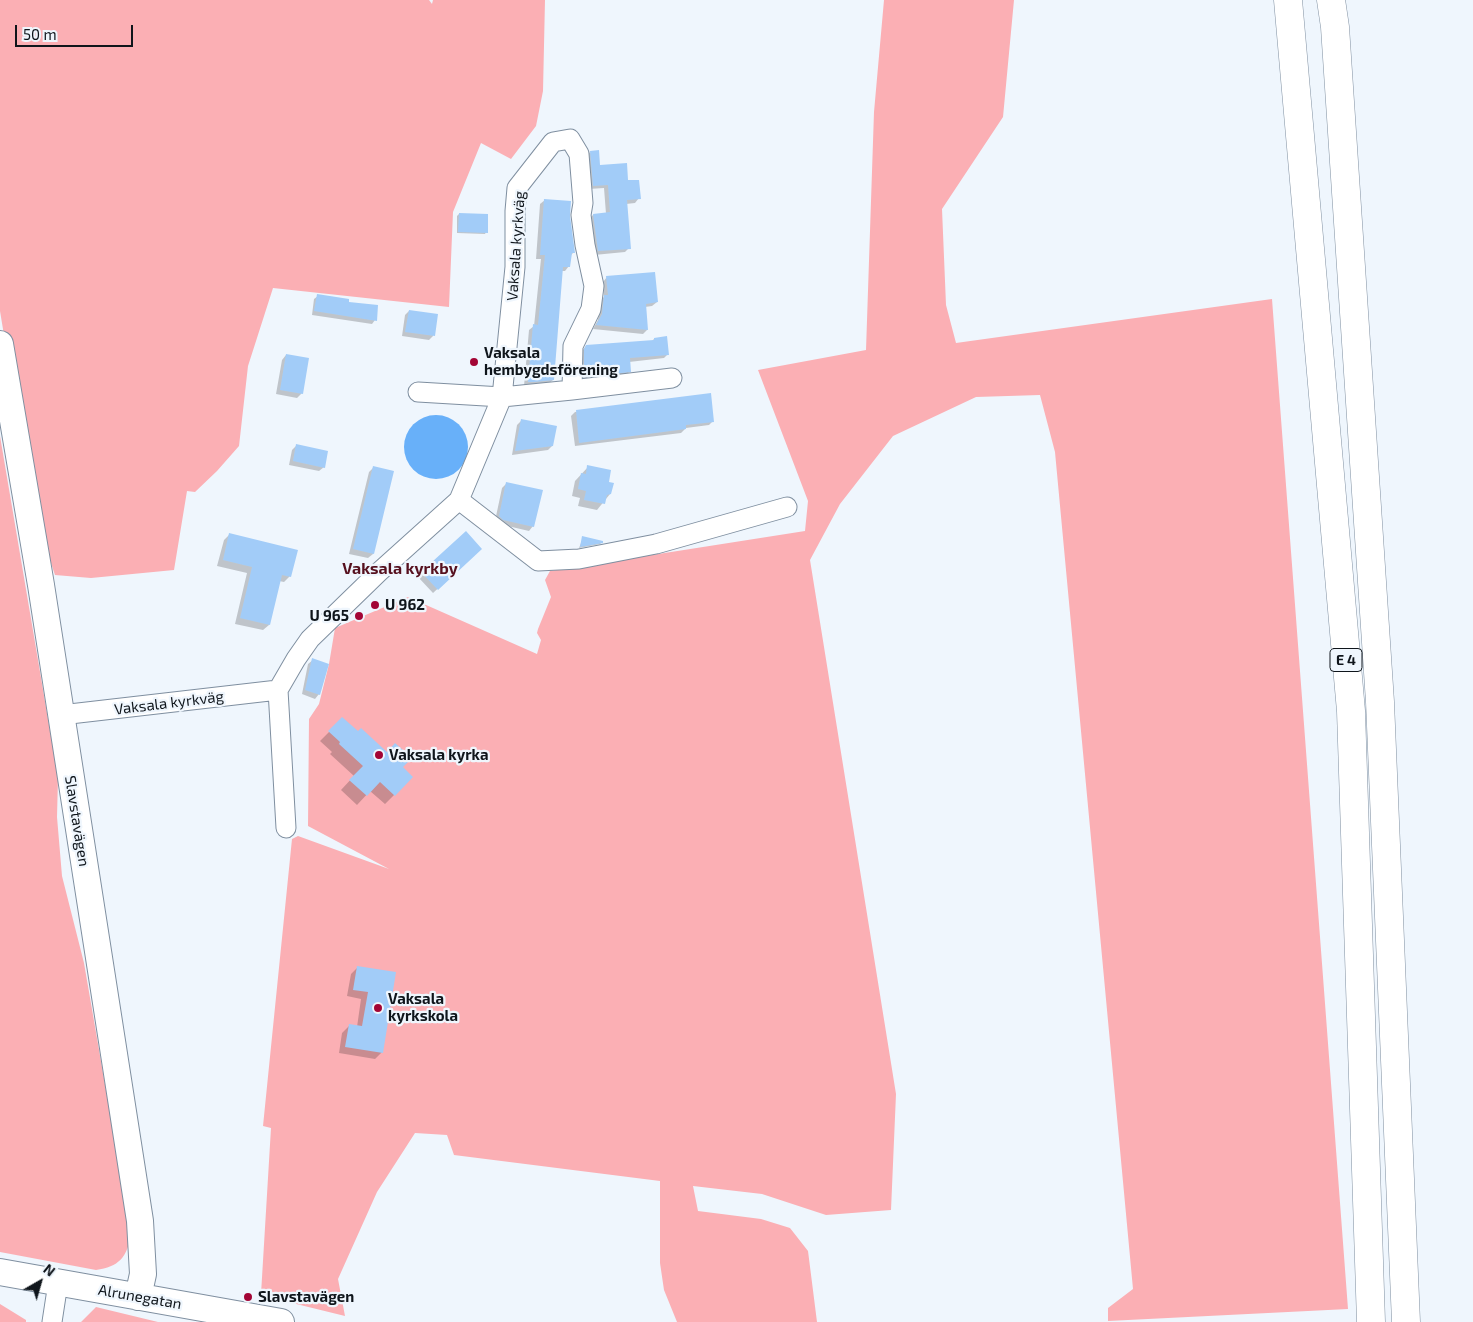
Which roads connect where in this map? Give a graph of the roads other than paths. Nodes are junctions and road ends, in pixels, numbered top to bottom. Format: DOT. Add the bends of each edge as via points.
graph roads {
  1 [pos="1288,0"];
  2 [pos="1331,0"];
  3 [pos="0,344"];
  4 [pos="672,378"];
  5 [pos="572,390"];
  6 [pos="418,392"];
  7 [pos="502,397"];
  8 [pos="459,500"];
  9 [pos="786,507"];
  10 [pos="278,690"];
  11 [pos="60,715"];
  12 [pos="286,828"];
  13 [pos="0,1272"];
  14 [pos="58,1283"];
  15 [pos="138,1297"];
  16 [pos="52,1322"];
  17 [pos="280,1322"];
  18 [pos="1371,1322"];
  19 [pos="1406,1322"];
  1 -- 18 [label="highway, E 4" via="1351,711"];
  2 -- 19 [label="highway, E 4" via="1380,702"];
  3 -- 11 [label="street, Slavstavägen"];
  4 -- 5 [label="street"];
  5 -- 7 [label="street"];
  5 -- 7 [label="street, Vaksala kyrkväg" via="573,346 591,309 594,286 585,245 579,154 570,139 553,142 517,188 516,267"];
  6 -- 7 [label="street"];
  7 -- 8 [label="street, Vaksala kyrkväg"];
  8 -- 9 [label="street" via="538,561 579,559 656,544"];
  8 -- 10 [label="street, Vaksala kyrkväg" via="310,639"];
  10 -- 11 [label="street, Vaksala kyrkväg"];
  10 -- 12 [label="street"];
  11 -- 15 [label="street, Slavstavägen" via="140,1221 143,1274"];
  13 -- 14 [label="street, Alrunegatan"];
  14 -- 15 [label="street, Alrunegatan"];
  14 -- 16 [label="street"];
  15 -- 17 [label="street, Alrunegatan"];
}
